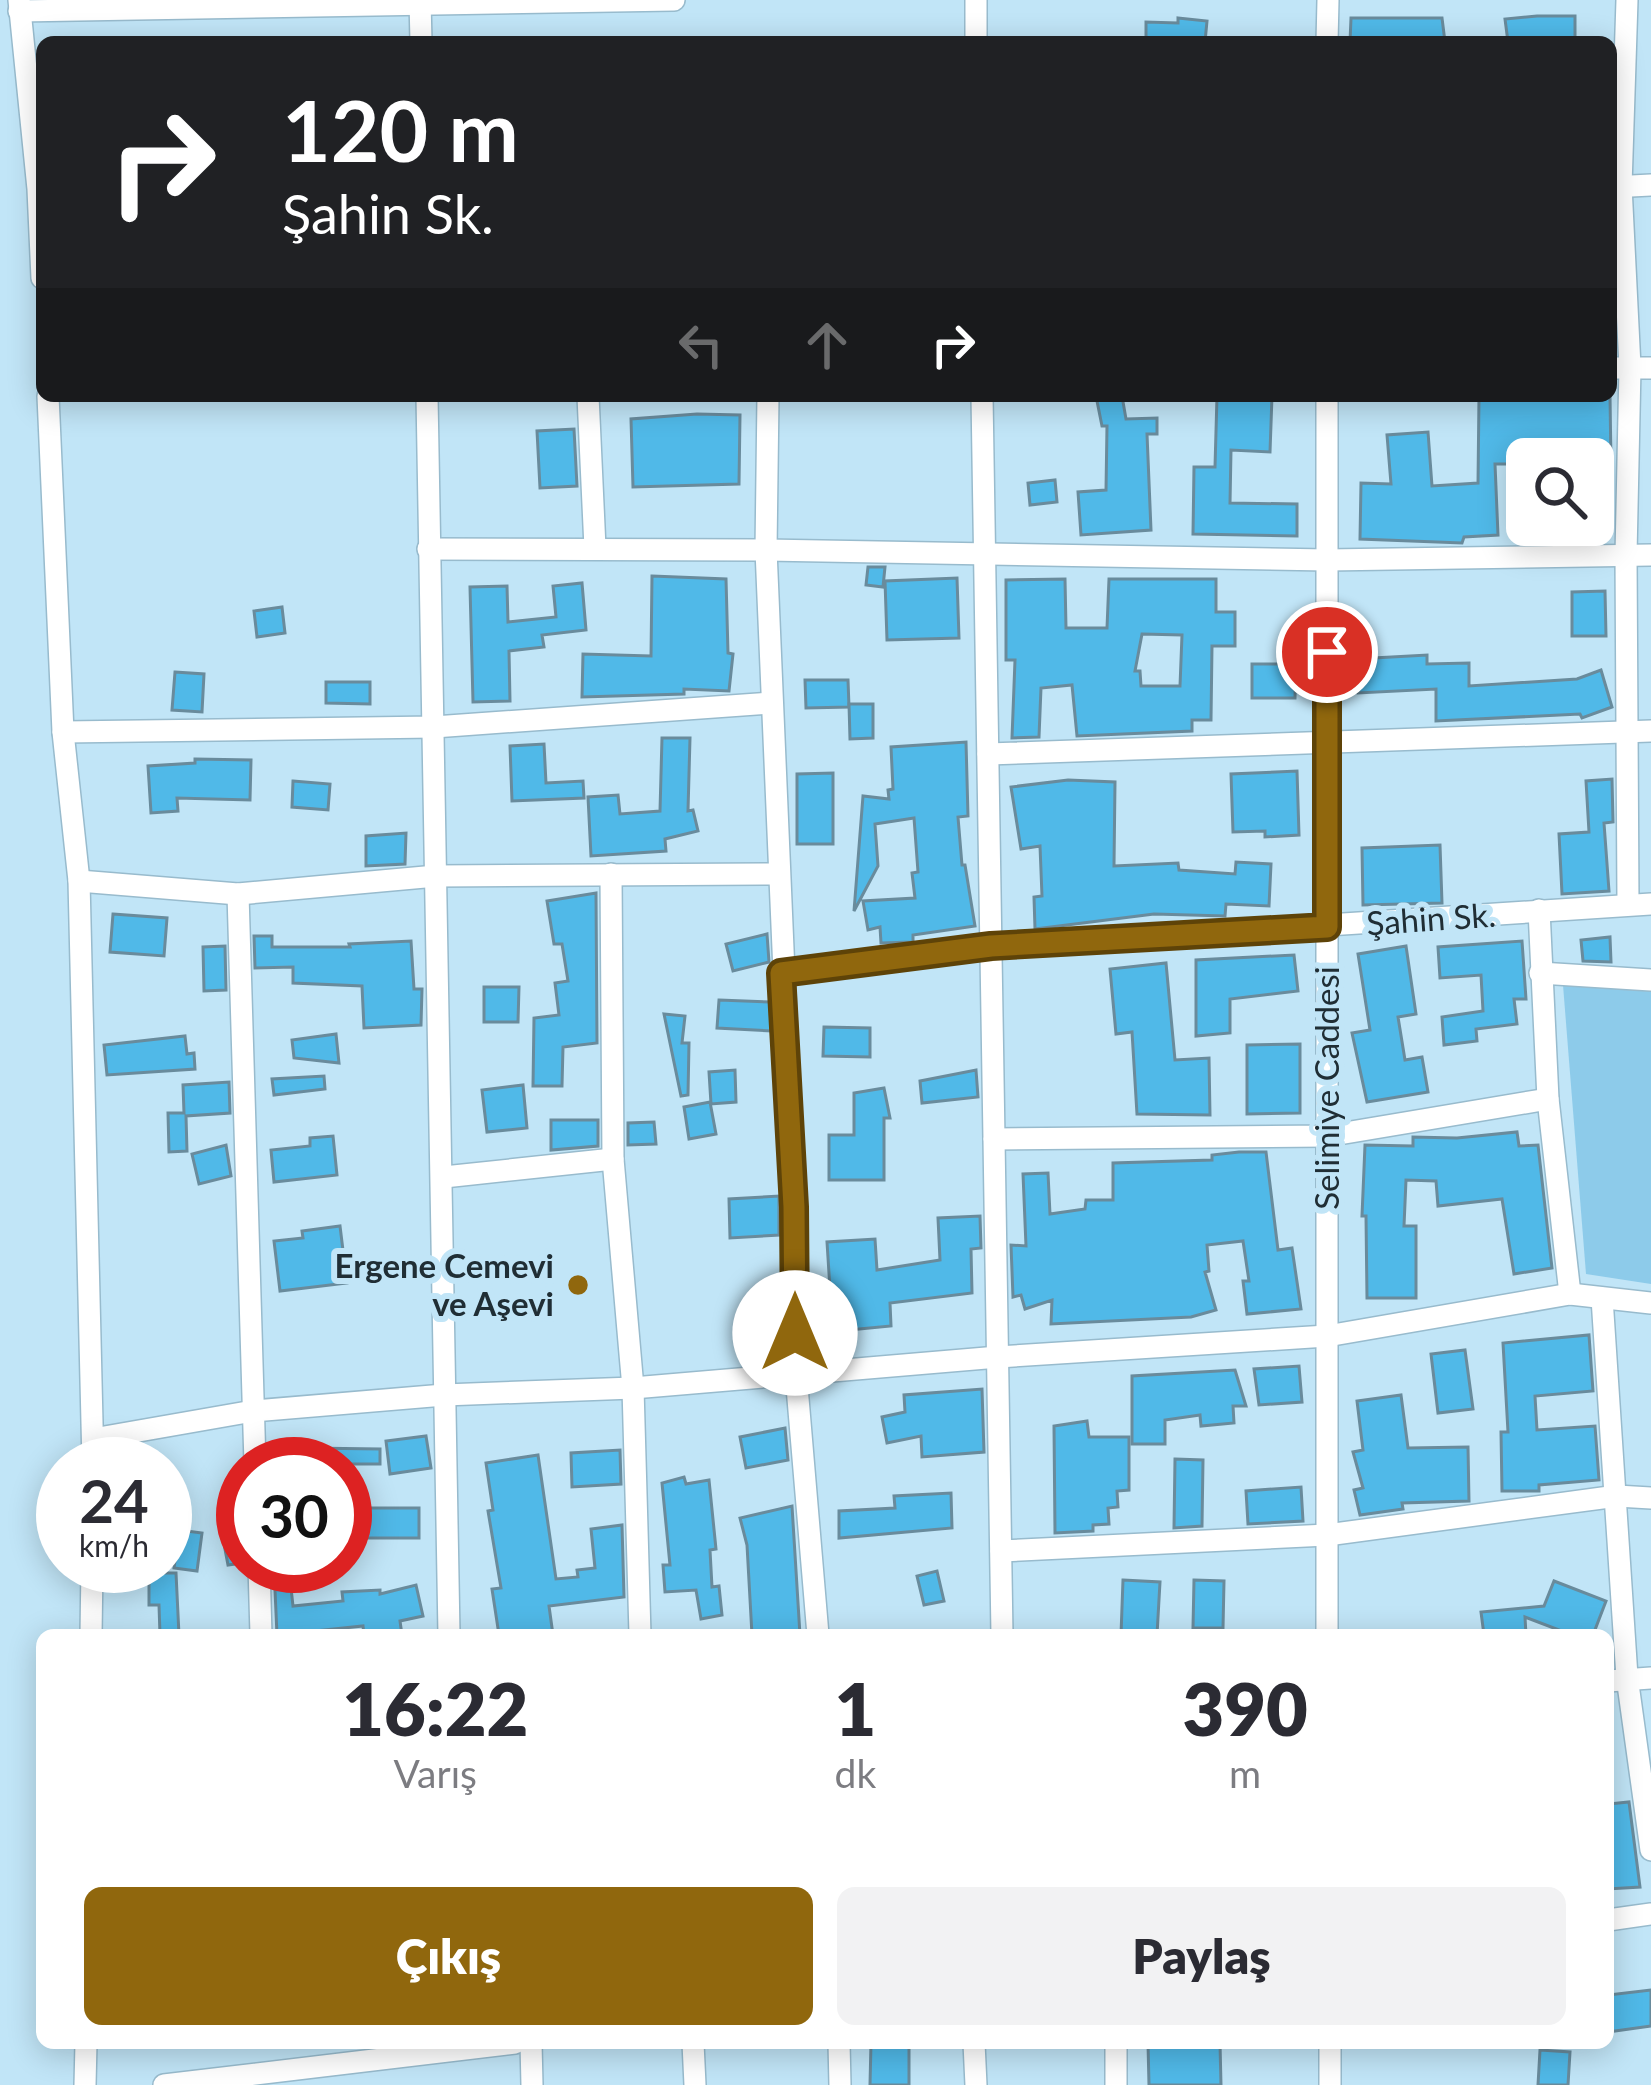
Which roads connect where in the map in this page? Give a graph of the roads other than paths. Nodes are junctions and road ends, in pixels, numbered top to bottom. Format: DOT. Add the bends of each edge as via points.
graph roads {
  1 [pos="674,0"];
  2 [pos="976,0"];
  3 [pos="1328,0"];
  4 [pos="1627,0"];
  5 [pos="602,1"];
  6 [pos="420,2"];
  7 [pos="205,4"];
  8 [pos="19,6"];
  9 [pos="422,36"];
  10 [pos="976,36"];
  11 [pos="1328,36"];
  12 [pos="36,154"];
  13 [pos="1617,169"];
  14 [pos="1651,185"];
  15 [pos="1617,186"];
  16 [pos="1617,199"];
  17 [pos="1630,368"];
  18 [pos="48,402"];
  19 [pos="428,402"];
  20 [pos="588,402"];
  21 [pos="767,402"];
  22 [pos="982,402"];
  23 [pos="1327,402"];
  24 [pos="596,548"];
  25 [pos="428,549"];
  26 [pos="766,550"];
  27 [pos="985,553"];
  28 [pos="1626,555"];
  29 [pos="1651,555"];
  30 [pos="1327,560"];
  31 [pos="771,703"];
  32 [pos="434,727"];
  33 [pos="1627,731"];
  34 [pos="1651,731"];
  35 [pos="64,732"];
  36 [pos="1327,744"];
  37 [pos="988,754"];
  38 [pos="611,874"];
  39 [pos="778,874"];
  40 [pos="436,876"];
  41 [pos="79,881"];
  42 [pos="238,894"];
  43 [pos="1628,903"];
  44 [pos="1651,904"];
  45 [pos="1539,910"];
  46 [pos="1327,927"];
  47 [pos="991,946"];
  48 [pos="781,973"];
  49 [pos="1540,973"];
  50 [pos="1651,980"];
  51 [pos="1548,1099"];
  52 [pos="1327,1136"];
  53 [pos="994,1139"];
  54 [pos="613,1160"];
  55 [pos="444,1177"];
  56 [pos="1570,1294"];
  57 [pos="1602,1298"];
  58 [pos="1651,1303"];
  59 [pos="1327,1336"];
  60 [pos="998,1357"];
  61 [pos="796,1375"];
  62 [pos="633,1388"];
  63 [pos="444,1395"];
  64 [pos="253,1412"];
  65 [pos="93,1437"];
  66 [pos="105,1437"];
  67 [pos="254,1437"];
  68 [pos="1617,1496"];
  69 [pos="1651,1498"];
  70 [pos="1327,1534"];
  71 [pos="1001,1551"];
  72 [pos="92,1593"];
  73 [pos="260,1593"];
  74 [pos="91,1629"];
  75 [pos="261,1629"];
  76 [pos="449,1629"];
  77 [pos="640,1629"];
  78 [pos="817,1629"];
  79 [pos="1002,1629"];
  80 [pos="1328,1629"];
  81 [pos="1651,1678"];
  82 [pos="1617,1679"];
  83 [pos="1651,1850"];
  84 [pos="1651,1914"];
  85 [pos="1614,1919"];
  86 [pos="86,2049"];
  87 [pos="465,2049"];
  88 [pos="531,2049"];
  89 [pos="693,2049"];
  90 [pos="838,2049"];
  91 [pos="974,2049"];
  92 [pos="1116,2049"];
  93 [pos="1330,2049"];
  94 [pos="86,2085"];
  95 [pos="164,2085"];
  96 [pos="532,2085"];
  97 [pos="695,2085"];
  98 [pos="840,2085"];
  99 [pos="976,2085"];
  100 [pos="1116,2085"];
  101 [pos="1330,2085"];
  1 -- 5 [label="street"];
  2 -- 10 [label="street"];
  3 -- 11 [label="street"];
  4 -- 13 [label="street"];
  5 -- 6 [label="street"];
  6 -- 7 [label="street"];
  6 -- 9 [label="street"];
  7 -- 8 [label="street"];
  8 -- 12 [label="street"];
  14 -- 15 [label="street"];
  16 -- 17 [label="street"];
  17 -- 28 [label="street"];
  18 -- 35 [label="street"];
  19 -- 25 [label="street"];
  20 -- 24 [label="street"];
  21 -- 26 [label="street"];
  22 -- 27 [label="street"];
  23 -- 30 [label="street, Selimiye Caddesi"];
  24 -- 25 [label="street"];
  24 -- 26 [label="street"];
  25 -- 32 [label="street"];
  26 -- 27 [label="street"];
  26 -- 31 [label="street"];
  27 -- 30 [label="street"];
  27 -- 37 [label="street"];
  28 -- 29 [label="street"];
  28 -- 30 [label="street"];
  28 -- 33 [label="street"];
  30 -- 36 [label="street, Selimiye Caddesi"];
  31 -- 32 [label="street"];
  31 -- 39 [label="street"];
  32 -- 35 [label="street"];
  32 -- 40 [label="street"];
  33 -- 34 [label="street"];
  33 -- 36 [label="street"];
  33 -- 43 [label="street"];
  35 -- 41 [label="street"];
  36 -- 37 [label="street"];
  36 -- 46 [label="street, Selimiye Caddesi"];
  37 -- 47 [label="street"];
  38 -- 39 [label="street"];
  38 -- 40 [label="street"];
  38 -- 54 [label="street"];
  39 -- 48 [label="street"];
  40 -- 42 [label="street"];
  40 -- 55 [label="street"];
  41 -- 42 [label="street"];
  41 -- 65 [label="street"];
  42 -- 64 [label="street"];
  43 -- 44 [label="street, Şahin Sk."];
  43 -- 45 [label="street, Şahin Sk."];
  45 -- 46 [label="street, Şahin Sk."];
  45 -- 49 [label="street"];
  46 -- 47 [label="street, Şahin Sk."];
  46 -- 52 [label="street, Selimiye Caddesi"];
  47 -- 48 [label="street, Şahin Sk."];
  47 -- 53 [label="street"];
  48 -- 61 [label="street"];
  49 -- 50 [label="street"];
  49 -- 51 [label="street"];
  51 -- 52 [label="street"];
  51 -- 56 [label="street"];
  52 -- 53 [label="street"];
  52 -- 59 [label="street, Selimiye Caddesi"];
  53 -- 60 [label="street"];
  54 -- 55 [label="street"];
  54 -- 62 [label="street"];
  55 -- 63 [label="street"];
  56 -- 57 [label="street"];
  56 -- 59 [label="street"];
  57 -- 58 [label="street"];
  57 -- 68 [label="street"];
  59 -- 60 [label="street"];
  59 -- 70 [label="street, Selimiye Caddesi"];
  60 -- 61 [label="street"];
  60 -- 71 [label="street"];
  61 -- 62 [label="street"];
  61 -- 78 [label="street"];
  62 -- 63 [label="street"];
  62 -- 77 [label="street"];
  63 -- 64 [label="street"];
  63 -- 76 [label="street"];
  64 -- 66 [label="street"];
  64 -- 67 [label="street"];
  68 -- 69 [label="street"];
  68 -- 70 [label="street"];
  68 -- 82 [label="street"];
  70 -- 71 [label="street"];
  70 -- 80 [label="street, Selimiye Caddesi"];
  71 -- 79 [label="street"];
  72 -- 74 [label="street"];
  73 -- 75 [label="street"];
  81 -- 82 [label="street"];
  82 -- 83 [label="street"];
  84 -- 85 [label="street"];
  86 -- 94 [label="street"];
  87 -- 95 [label="street"];
  88 -- 96 [label="street"];
  89 -- 97 [label="street"];
  90 -- 98 [label="street"];
  91 -- 99 [label="street"];
  92 -- 100 [label="street"];
  93 -- 101 [label="street"];
}
